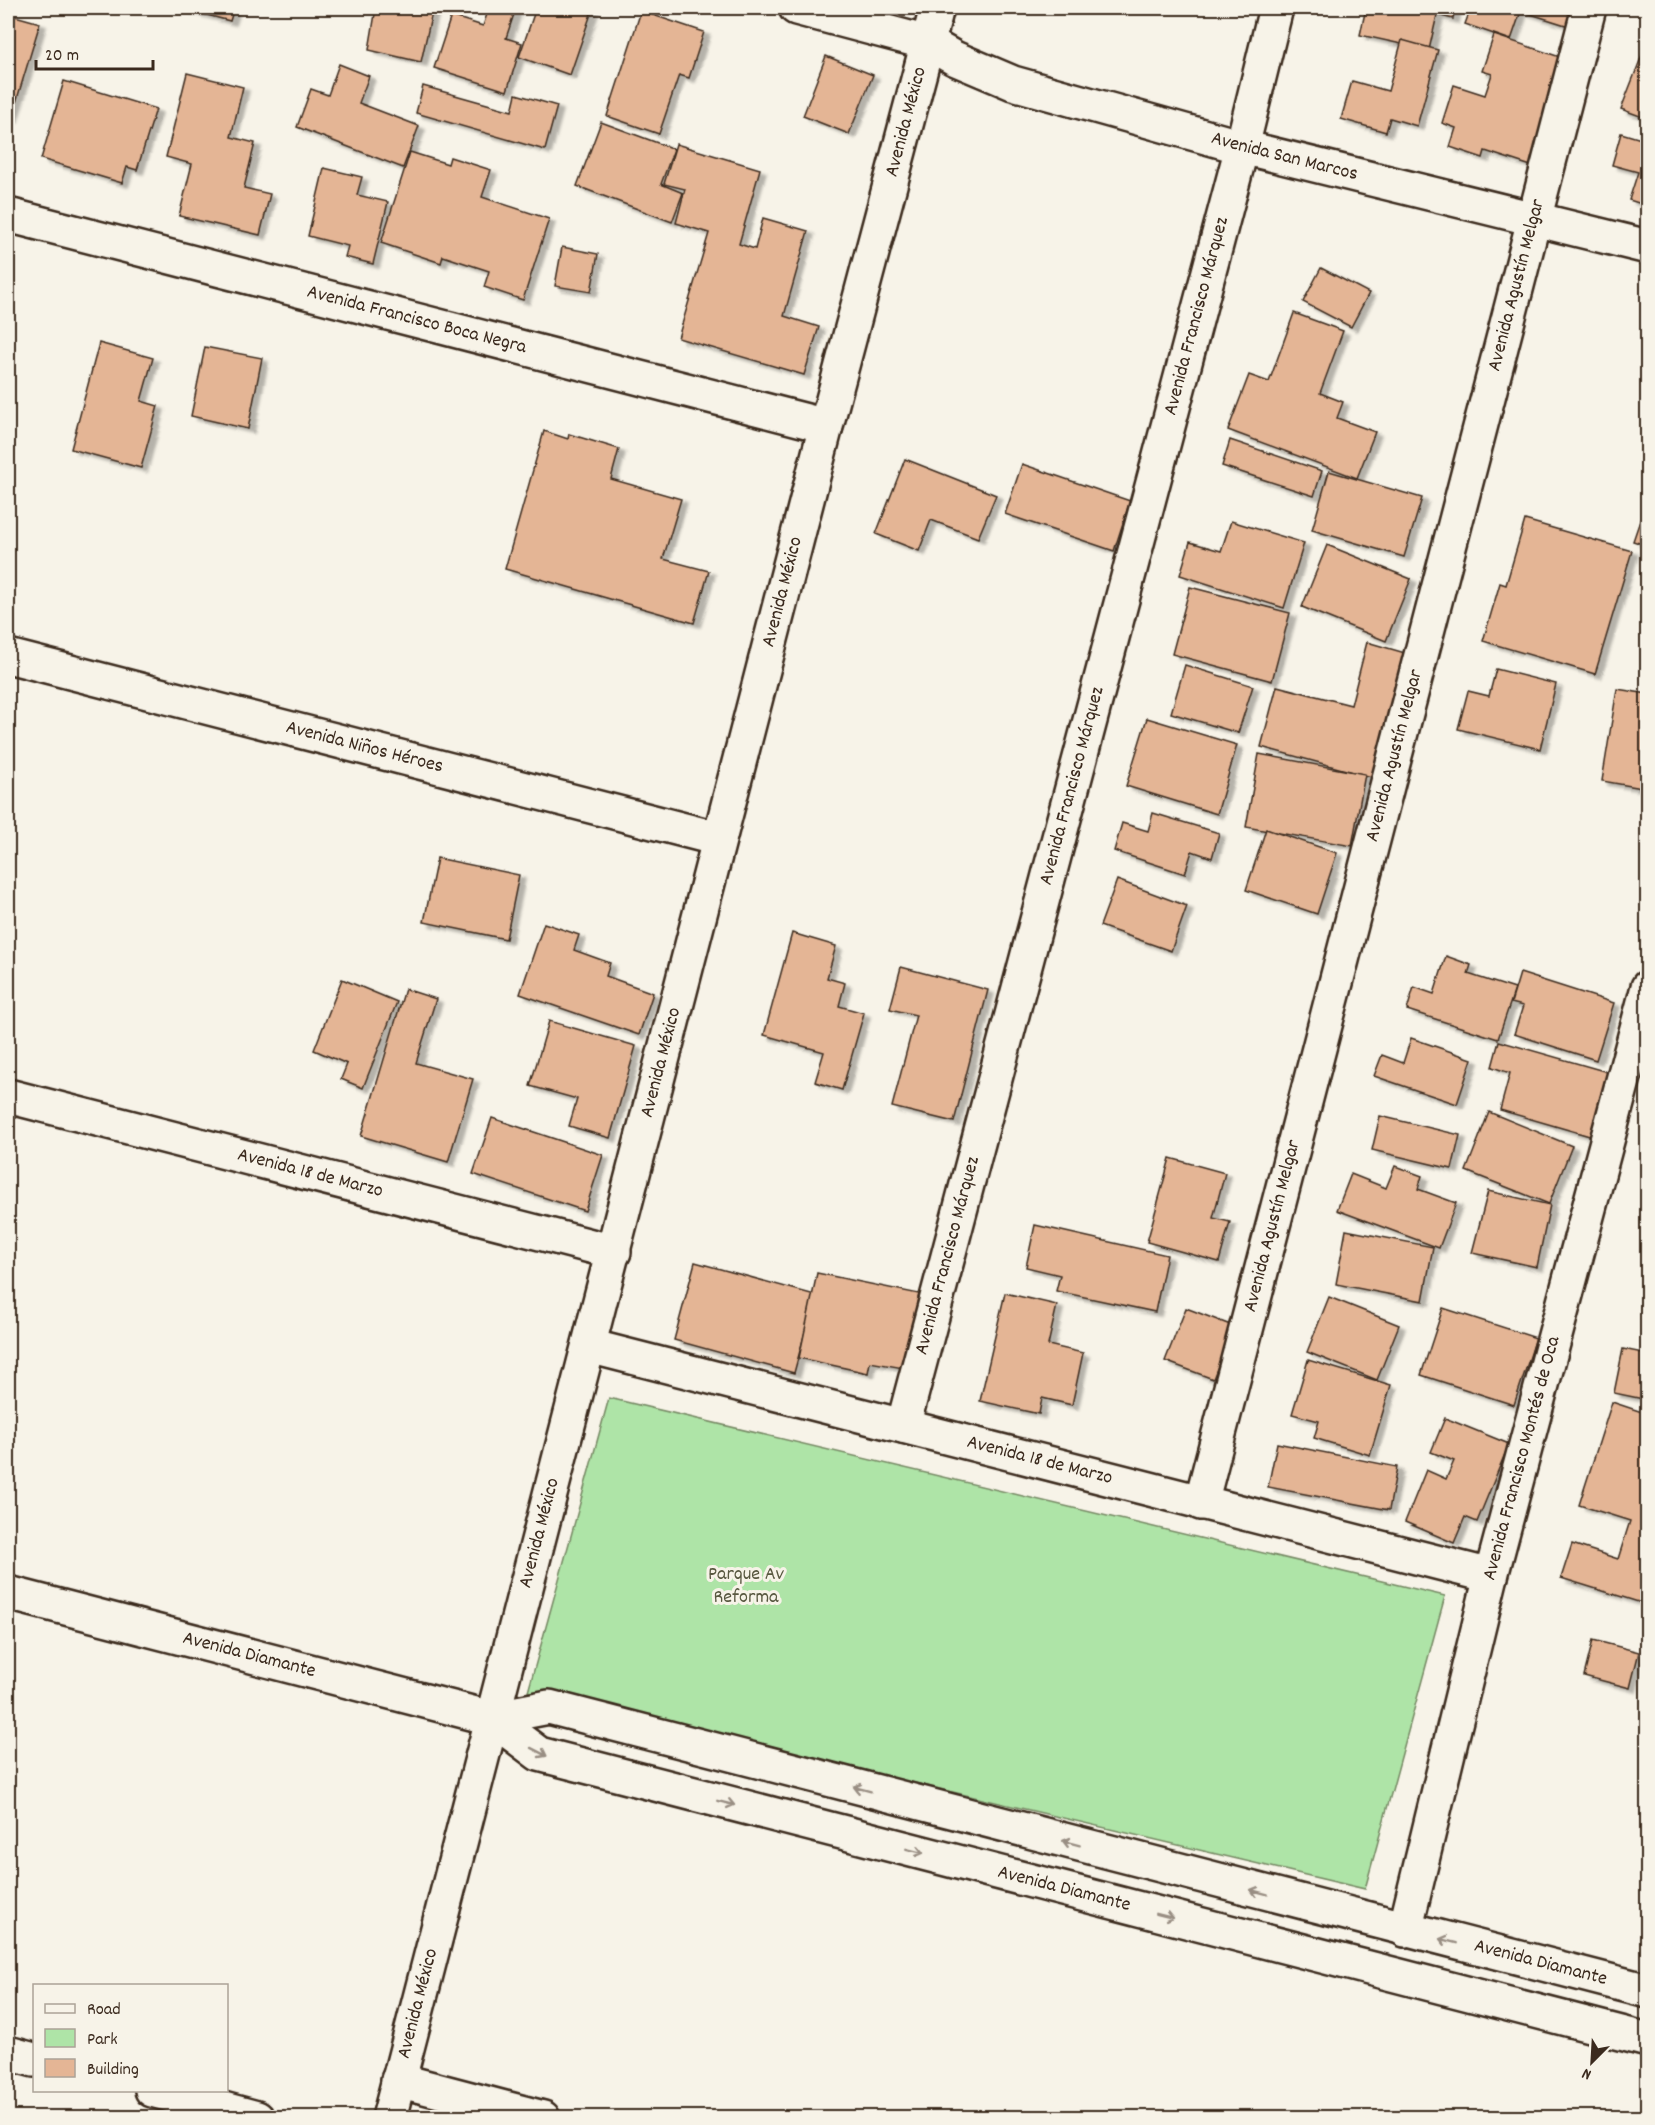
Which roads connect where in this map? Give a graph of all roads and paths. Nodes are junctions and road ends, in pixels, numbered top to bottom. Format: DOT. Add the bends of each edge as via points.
graph roads {
  1 [pos="796,8"];
  2 [pos="937,8"];
  3 [pos="1275,8"];
  4 [pos="1589,8"];
  5 [pos="928,43"];
  6 [pos="1242,147"];
  7 [pos="8,215"];
  8 [pos="1536,218"];
  9 [pos="1647,247"];
  10 [pos="826,426"];
  11 [pos="8,656"];
  12 [pos="719,839"];
  13 [pos="1647,987"];
  14 [pos="8,1096"];
  15 [pos="614,1252"];
  16 [pos="589,1346"];
  17 [pos="903,1426"];
  18 [pos="1201,1503"];
  19 [pos="1491,1576"];
  20 [pos="8,1593"];
  21 [pos="491,1718"];
  22 [pos="1405,1930"];
  23 [pos="1647,1991"];
  24 [pos="1647,2040"];
  25 [pos="8,2053"];
  26 [pos="33,2060"];
  27 [pos="398,2080"];
  28 [pos="156,2092"];
  29 [pos="256,2118"];
  30 [pos="389,2118"];
  31 [pos="543,2118"];
  1 -- 5 [label="street, Avenida San Marcos"];
  2 -- 5 [label="street, Avenida México"];
  3 -- 6 [label="street, Avenida Francisco Márquez"];
  4 -- 8 [label="street, Avenida Agustín Melgar"];
  5 -- 6 [label="street, Avenida San Marcos" via="1013,83"];
  5 -- 10 [label="street, Avenida México"];
  6 -- 8 [label="street, Avenida San Marcos"];
  6 -- 17 [label="street, Avenida Francisco Márquez"];
  7 -- 10 [label="street, Avenida Francisco Boca Negra"];
  8 -- 9 [label="street, Avenida San Marcos"];
  8 -- 18 [label="street, Avenida Agustín Melgar"];
  10 -- 12 [label="street, Avenida México"];
  11 -- 12 [label="street, Avenida Niños Héroes"];
  12 -- 15 [label="street, Avenida México"];
  13 -- 19 [label="street, Avenida Francisco Montés de Oca"];
  14 -- 15 [label="street, Avenida 18 de Marzo"];
  15 -- 16 [label="street, Avenida México"];
  16 -- 17 [label="street, Avenida 18 de Marzo"];
  16 -- 21 [label="street, Avenida México"];
  17 -- 18 [label="street, Avenida 18 de Marzo"];
  18 -- 19 [label="street, Avenida 18 de Marzo"];
  19 -- 22 [label="street, Avenida Francisco Montés de Oca"];
  20 -- 21 [label="street, Avenida Diamante"];
  22 -- 21 [label="street, Avenida Diamante, one-way" via="549,1707"];
  21 -- 24 [label="street, Avenida Diamante, one-way" via="538,1754"];
  21 -- 27 [label="street, Avenida México"];
  23 -- 22 [label="street, Avenida Diamante, one-way"];
  25 -- 26 [label="street"];
  27 -- 30 [label="street, Avenida México"];
  27 -- 31 [label="street"];
  28 -- 29 [label="street"];
}
